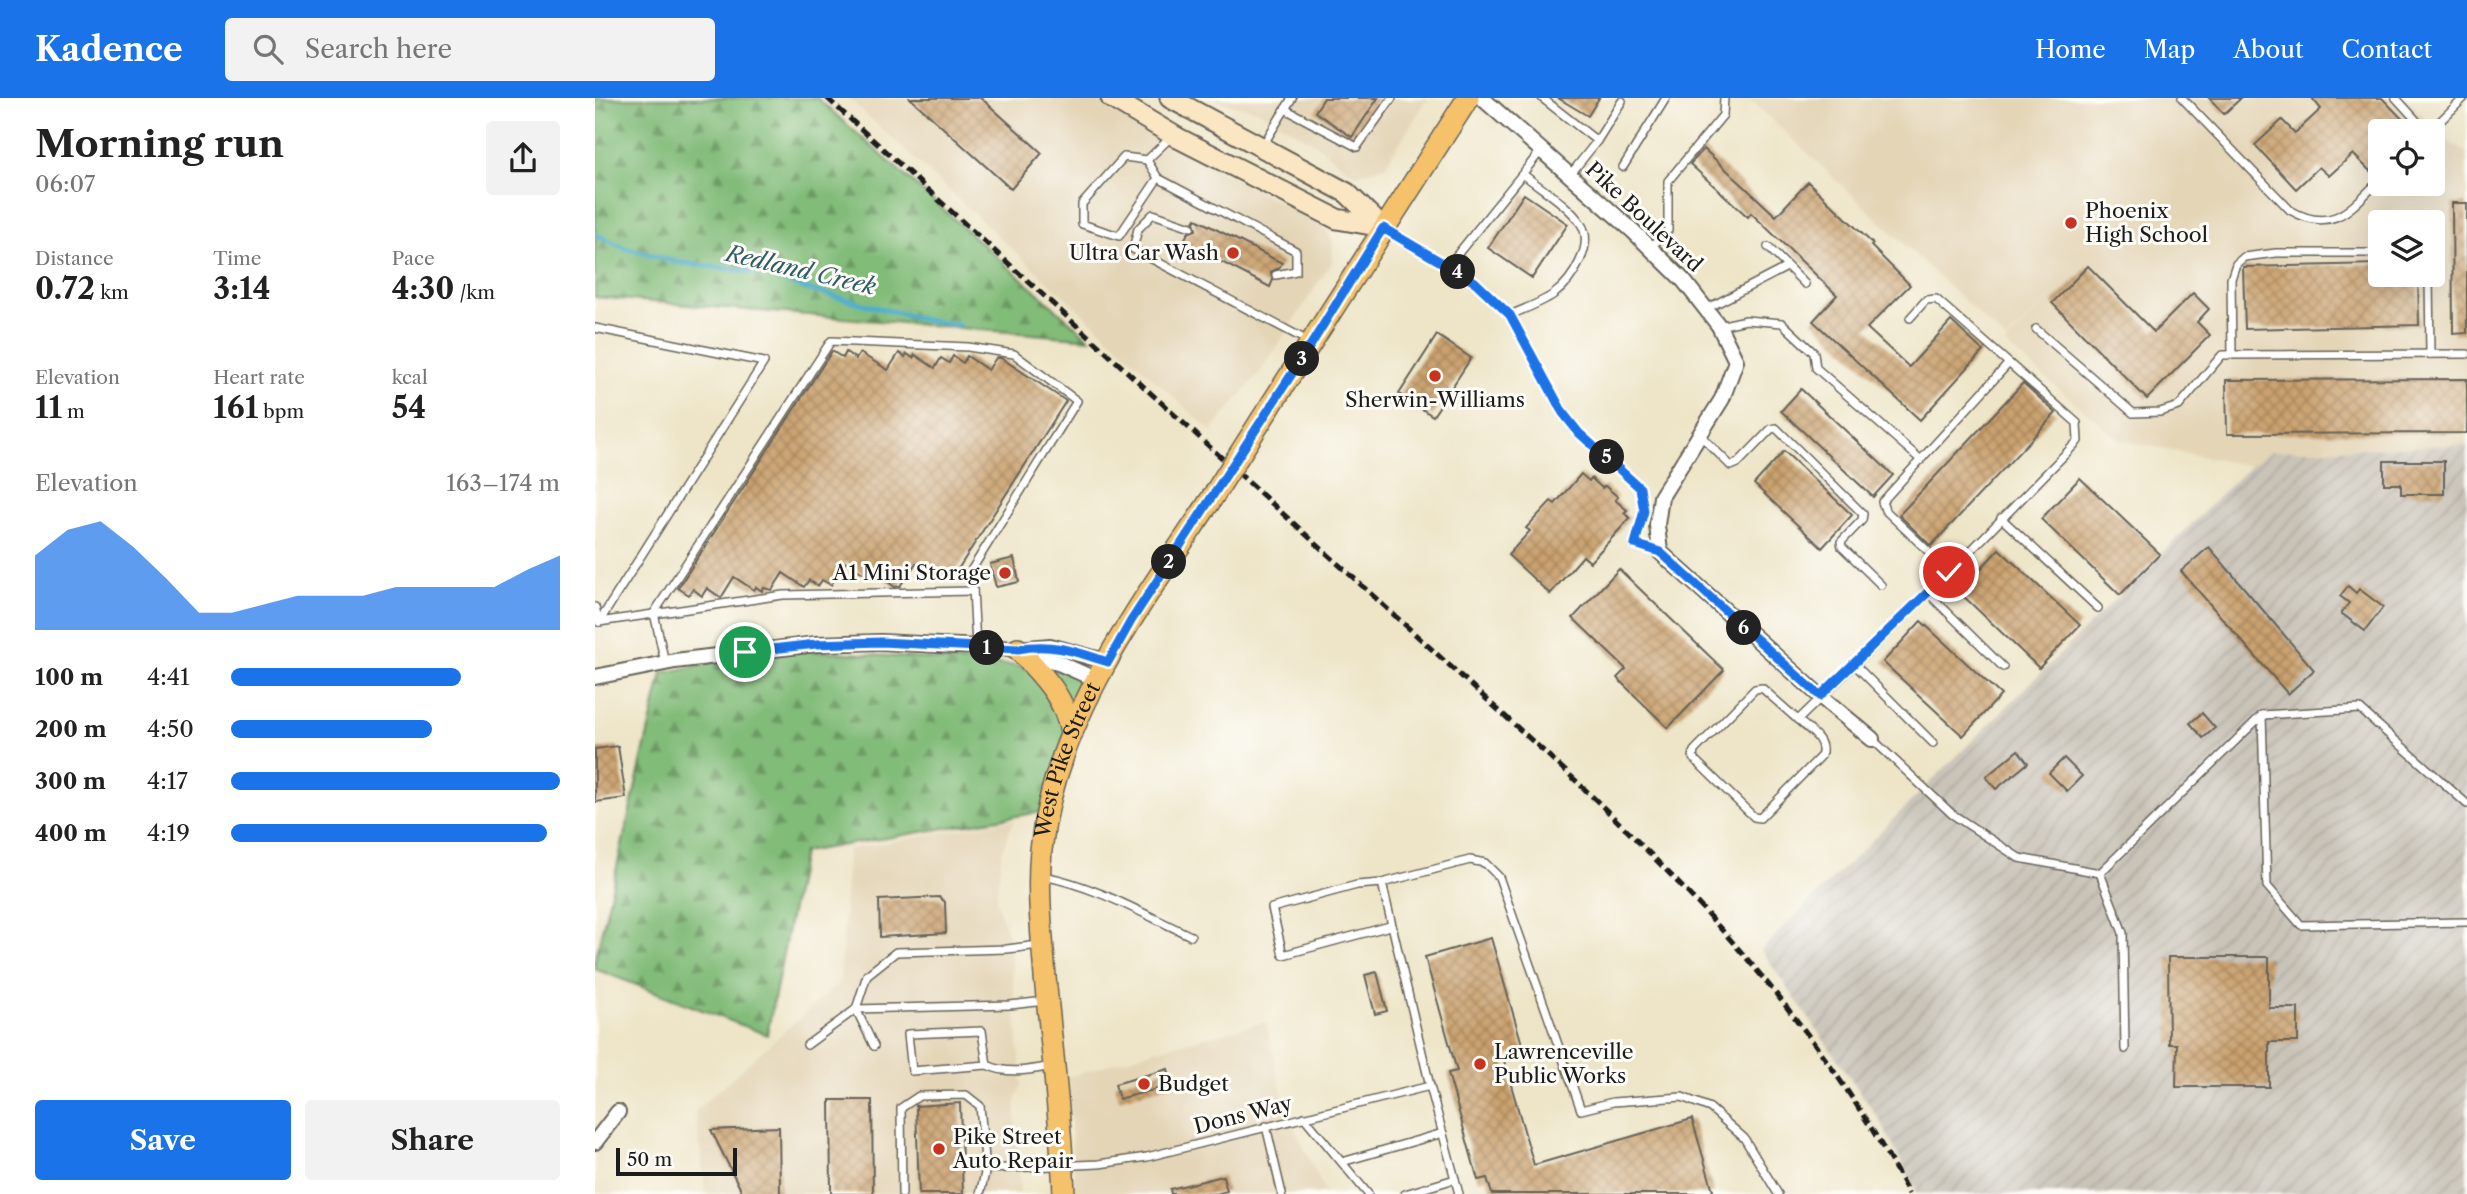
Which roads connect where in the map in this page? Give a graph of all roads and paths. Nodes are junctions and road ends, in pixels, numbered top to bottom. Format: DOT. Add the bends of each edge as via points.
graph roads {
  1 [pos="1111,98"];
  2 [pos="1170,98"];
  3 [pos="1293,98"];
  4 [pos="1392,98"];
  5 [pos="1468,98"];
  6 [pos="1482,98"];
  7 [pos="1542,98"];
  8 [pos="1666,98"];
  9 [pos="1724,98"];
  10 [pos="2182,98"];
  11 [pos="2396,98"];
  12 [pos="2464,98"];
  13 [pos="1622,101"];
  14 [pos="1285,109"];
  15 [pos="2416,119"];
  16 [pos="2441,119"];
  17 [pos="1173,135"];
  18 [pos="1597,141"];
  19 [pos="1260,148"];
  20 [pos="1540,152"];
  21 [pos="1147,160"];
  22 [pos="1623,167"];
  23 [pos="1523,174"];
  24 [pos="1569,175"];
  25 [pos="1158,178"];
  26 [pos="2368,192"];
  27 [pos="1191,227"];
  28 [pos="1383,228"];
  29 [pos="1768,247"];
  30 [pos="1650,248"];
  31 [pos="2368,253"];
  32 [pos="1448,266"];
  33 [pos="1787,267"];
  34 [pos="1276,275"];
  35 [pos="1805,284"];
  36 [pos="2429,287"];
  37 [pos="1706,309"];
  38 [pos="1510,315"];
  39 [pos="1910,318"];
  40 [pos="1719,326"];
  41 [pos="595,328"];
  42 [pos="2036,329"];
  43 [pos="1312,343"];
  44 [pos="2232,354"];
  45 [pos="2430,354"];
  46 [pos="2467,354"];
  47 [pos="2010,363"];
  48 [pos="1700,435"];
  49 [pos="1921,460"];
  50 [pos="2001,518"];
  51 [pos="1660,552"];
  52 [pos="1949,572"];
  53 [pos="1881,584"];
  54 [pos="973,591"];
  55 [pos="1928,593"];
  56 [pos="595,607"];
  57 [pos="2098,608"];
  58 [pos="654,613"];
  59 [pos="599,622"];
  60 [pos="976,647"];
  61 [pos="1018,649"];
  62 [pos="665,663"];
  63 [pos="1854,664"];
  64 [pos="2003,667"];
  65 [pos="1103,671"];
  66 [pos="595,677"];
  67 [pos="1820,696"];
  68 [pos="2262,715"];
  69 [pos="1798,720"];
  70 [pos="1071,732"];
  71 [pos="1872,739"];
  72 [pos="1933,743"];
  73 [pos="2467,804"];
  74 [pos="2100,873"];
  75 [pos="1040,875"];
  76 [pos="1382,883"];
  77 [pos="2467,922"];
  78 [pos="1390,926"];
  79 [pos="1191,936"];
  80 [pos="1043,944"];
  81 [pos="1048,1001"];
  82 [pos="856,1009"];
  83 [pos="807,1045"];
  84 [pos="874,1046"];
  85 [pos="2126,1049"];
  86 [pos="987,1065"];
  87 [pos="1053,1066"];
  88 [pos="1430,1086"];
  89 [pos="618,1112"];
  90 [pos="1304,1117"];
  91 [pos="1266,1126"];
  92 [pos="1443,1133"];
  93 [pos="595,1142"];
  94 [pos="1342,1162"];
  95 [pos="1063,1166"];
  96 [pos="986,1169"];
  97 [pos="1455,1179"];
  98 [pos="902,1194"];
  99 [pos="980,1194"];
  100 [pos="1064,1194"];
  101 [pos="1282,1194"];
  102 [pos="1368,1194"];
  103 [pos="1405,1194"];
  104 [pos="1459,1194"];
  105 [pos="1779,1194"];
  1 -- 17 [label="main road"];
  2 -- 19 [label="main road"];
  3 -- 14 [label="lane"];
  4 -- 14 [label="lane" via="1357,147"];
  5 -- 28 [label="main road, West Pike Street"];
  6 -- 20 [label="street, Pike Boulevard"];
  7 -- 18 [label="lane"];
  8 -- 22 [label="lane"];
  9 -- 30 [label="lane" via="1723,115 1668,181 1668,230"];
  10 -- 26 [label="lane" via="2290,210 2308,220 2328,220 2348,211"];
  11 -- 15 [label="lane"];
  12 -- 16 [label="lane"];
  13 -- 18 [label="lane"];
  14 -- 19 [label="lane"];
  17 -- 21 [label="lane"];
  17 -- 28 [label="main road" via="1337,219"];
  18 -- 24 [label="lane"];
  19 -- 28 [label="main road" via="1347,193"];
  20 -- 23 [label="lane"];
  20 -- 24 [label="street, Pike Boulevard"];
  21 -- 25 [label="lane"];
  21 -- 25 [label="lane" via="1124,157 1081,204 1082,225 1119,236"];
  23 -- 32 [label="lane"];
  23 -- 38 [label="lane" via="1575,216 1585,230 1587,246 1556,293"];
  24 -- 30 [label="street, Pike Boulevard"];
  25 -- 34 [label="lane" via="1296,251 1296,271"];
  27 -- 43 [label="lane" via="1153,214 1138,229 1133,249"];
  28 -- 32 [label="lane"];
  28 -- 43 [label="main road, West Pike Street"];
  29 -- 33 [label="lane"];
  30 -- 37 [label="street, Pike Boulevard"];
  31 -- 44 [label="lane" via="2244,257 2231,279"];
  32 -- 38 [label="lane" via="1475,282"];
  33 -- 35 [label="lane"];
  33 -- 37 [label="lane"];
  36 -- 45 [label="lane"];
  37 -- 40 [label="street, Pike Boulevard"];
  38 -- 51 [label="lane" via="1563,413 1640,488 1644,511 1635,544"];
  39 -- 47 [label="lane" via="1926,300 1936,299"];
  40 -- 48 [label="street, Pike Boulevard" via="1736,361 1722,399"];
  40 -- 49 [label="lane" via="1746,320 1782,323 1814,353 1816,368"];
  41 -- 59 [label="lane" via="764,362"];
  42 -- 44 [label="lane" via="2133,413 2179,406 2222,355"];
  43 -- 65 [label="main road, West Pike Street, bridge"];
  44 -- 45 [label="lane"];
  45 -- 46 [label="lane"];
  47 -- 49 [label="lane"];
  47 -- 50 [label="lane" via="2077,423 2078,441"];
  48 -- 51 [label="street, Pike Boulevard" via="1661,497"];
  48 -- 53 [label="lane" via="1731,466 1776,428 1863,514 1841,542 1842,547"];
  49 -- 52 [label="lane" via="1882,502"];
  50 -- 52 [label="lane"];
  50 -- 57 [label="lane"];
  51 -- 67 [label="street"];
  52 -- 55 [label="lane"];
  54 -- 58 [label="lane" via="783,595"];
  54 -- 58 [label="lane" via="972,569 1077,401 1014,354 968,347 831,341"];
  54 -- 60 [label="lane"];
  55 -- 63 [label="lane"];
  55 -- 64 [label="lane"];
  56 -- 59 [label="lane"];
  58 -- 59 [label="lane"];
  58 -- 62 [label="lane"];
  60 -- 61 [label="street"];
  60 -- 62 [label="street" via="816,644"];
  61 -- 65 [label="street" via="1061,664"];
  61 -- 65 [label="street" via="1061,647"];
  61 -- 70 [label="main road" via="1053,686"];
  62 -- 66 [label="street"];
  63 -- 67 [label="lane"];
  63 -- 72 [label="lane"];
  65 -- 70 [label="main road, West Pike Street"];
  67 -- 69 [label="lane"];
  67 -- 71 [label="street"];
  68 -- 73 [label="lane" via="2360,709"];
  68 -- 74 [label="lane"];
  68 -- 77 [label="lane" via="2267,886 2301,925"];
  69 -- 69 [label="lane" via="1762,688 1755,689 1694,751 1693,758 1760,818 1824,749"];
  70 -- 75 [label="main road, West Pike Street" via="1050,799"];
  71 -- 74 [label="lane" via="1952,814 2019,858"];
  74 -- 85 [label="lane" via="2123,933"];
  75 -- 79 [label="lane" via="1089,888"];
  75 -- 80 [label="main road, West Pike Street"];
  76 -- 78 [label="lane"];
  76 -- 78 [label="lane" via="1357,885 1272,908 1283,955"];
  76 -- 105 [label="lane" via="1470,860 1485,863 1499,877 1581,1110 1613,1102 1682,1097 1701,1104 1744,1138"];
  78 -- 88 [label="lane"];
  80 -- 81 [label="main road, West Pike Street"];
  80 -- 82 [label="lane" via="896,952 867,975"];
  81 -- 82 [label="lane"];
  81 -- 87 [label="main road, West Pike Street"];
  82 -- 83 [label="lane"];
  82 -- 84 [label="lane"];
  86 -- 86 [label="lane" via="982,1031 908,1034 912,1071"];
  86 -- 87 [label="lane" via="1017,1072"];
  87 -- 95 [label="main road, West Pike Street"];
  88 -- 90 [label="lane, Dons Way"];
  88 -- 92 [label="lane"];
  89 -- 93 [label="street"];
  90 -- 91 [label="lane, Dons Way"];
  90 -- 94 [label="lane"];
  91 -- 95 [label="lane, Dons Way" via="1147,1157"];
  91 -- 101 [label="lane"];
  92 -- 94 [label="lane"];
  92 -- 97 [label="lane"];
  94 -- 102 [label="lane"];
  95 -- 96 [label="lane, Dons Way"];
  95 -- 100 [label="main road, West Pike Street"];
  96 -- 98 [label="lane" via="980,1106 966,1095 919,1096 901,1108"];
  96 -- 99 [label="lane"];
  97 -- 103 [label="lane"];
  97 -- 104 [label="lane"];
}
